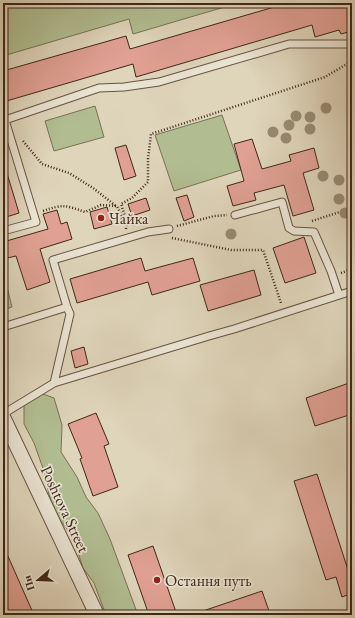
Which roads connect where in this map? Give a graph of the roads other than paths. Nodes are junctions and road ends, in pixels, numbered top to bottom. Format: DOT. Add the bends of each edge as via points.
graph roads {
  1 [pos="352,44"];
  2 [pos="235,215"];
  3 [pos="169,229"];
  4 [pos="3,231"];
  5 [pos="352,291"];
  6 [pos="339,295"];
  7 [pos="67,307"];
  8 [pos="3,327"];
  9 [pos="54,383"];
  10 [pos="3,415"];
  11 [pos="97,615"];
  1 -- 4 [label="lane" via="289,44 159,82 99,88 5,120 36,222"];
  2 -- 6 [label="lane" via="282,202 289,228 294,231 314,232"];
  3 -- 7 [label="lane" via="148,232 53,260"];
  5 -- 6 [label="lane"];
  6 -- 9 [label="lane"];
  7 -- 8 [label="lane"];
  7 -- 9 [label="lane" via="70,314"];
  9 -- 10 [label="lane"];
  10 -- 11 [label="street, Poshtova Street"];
}
